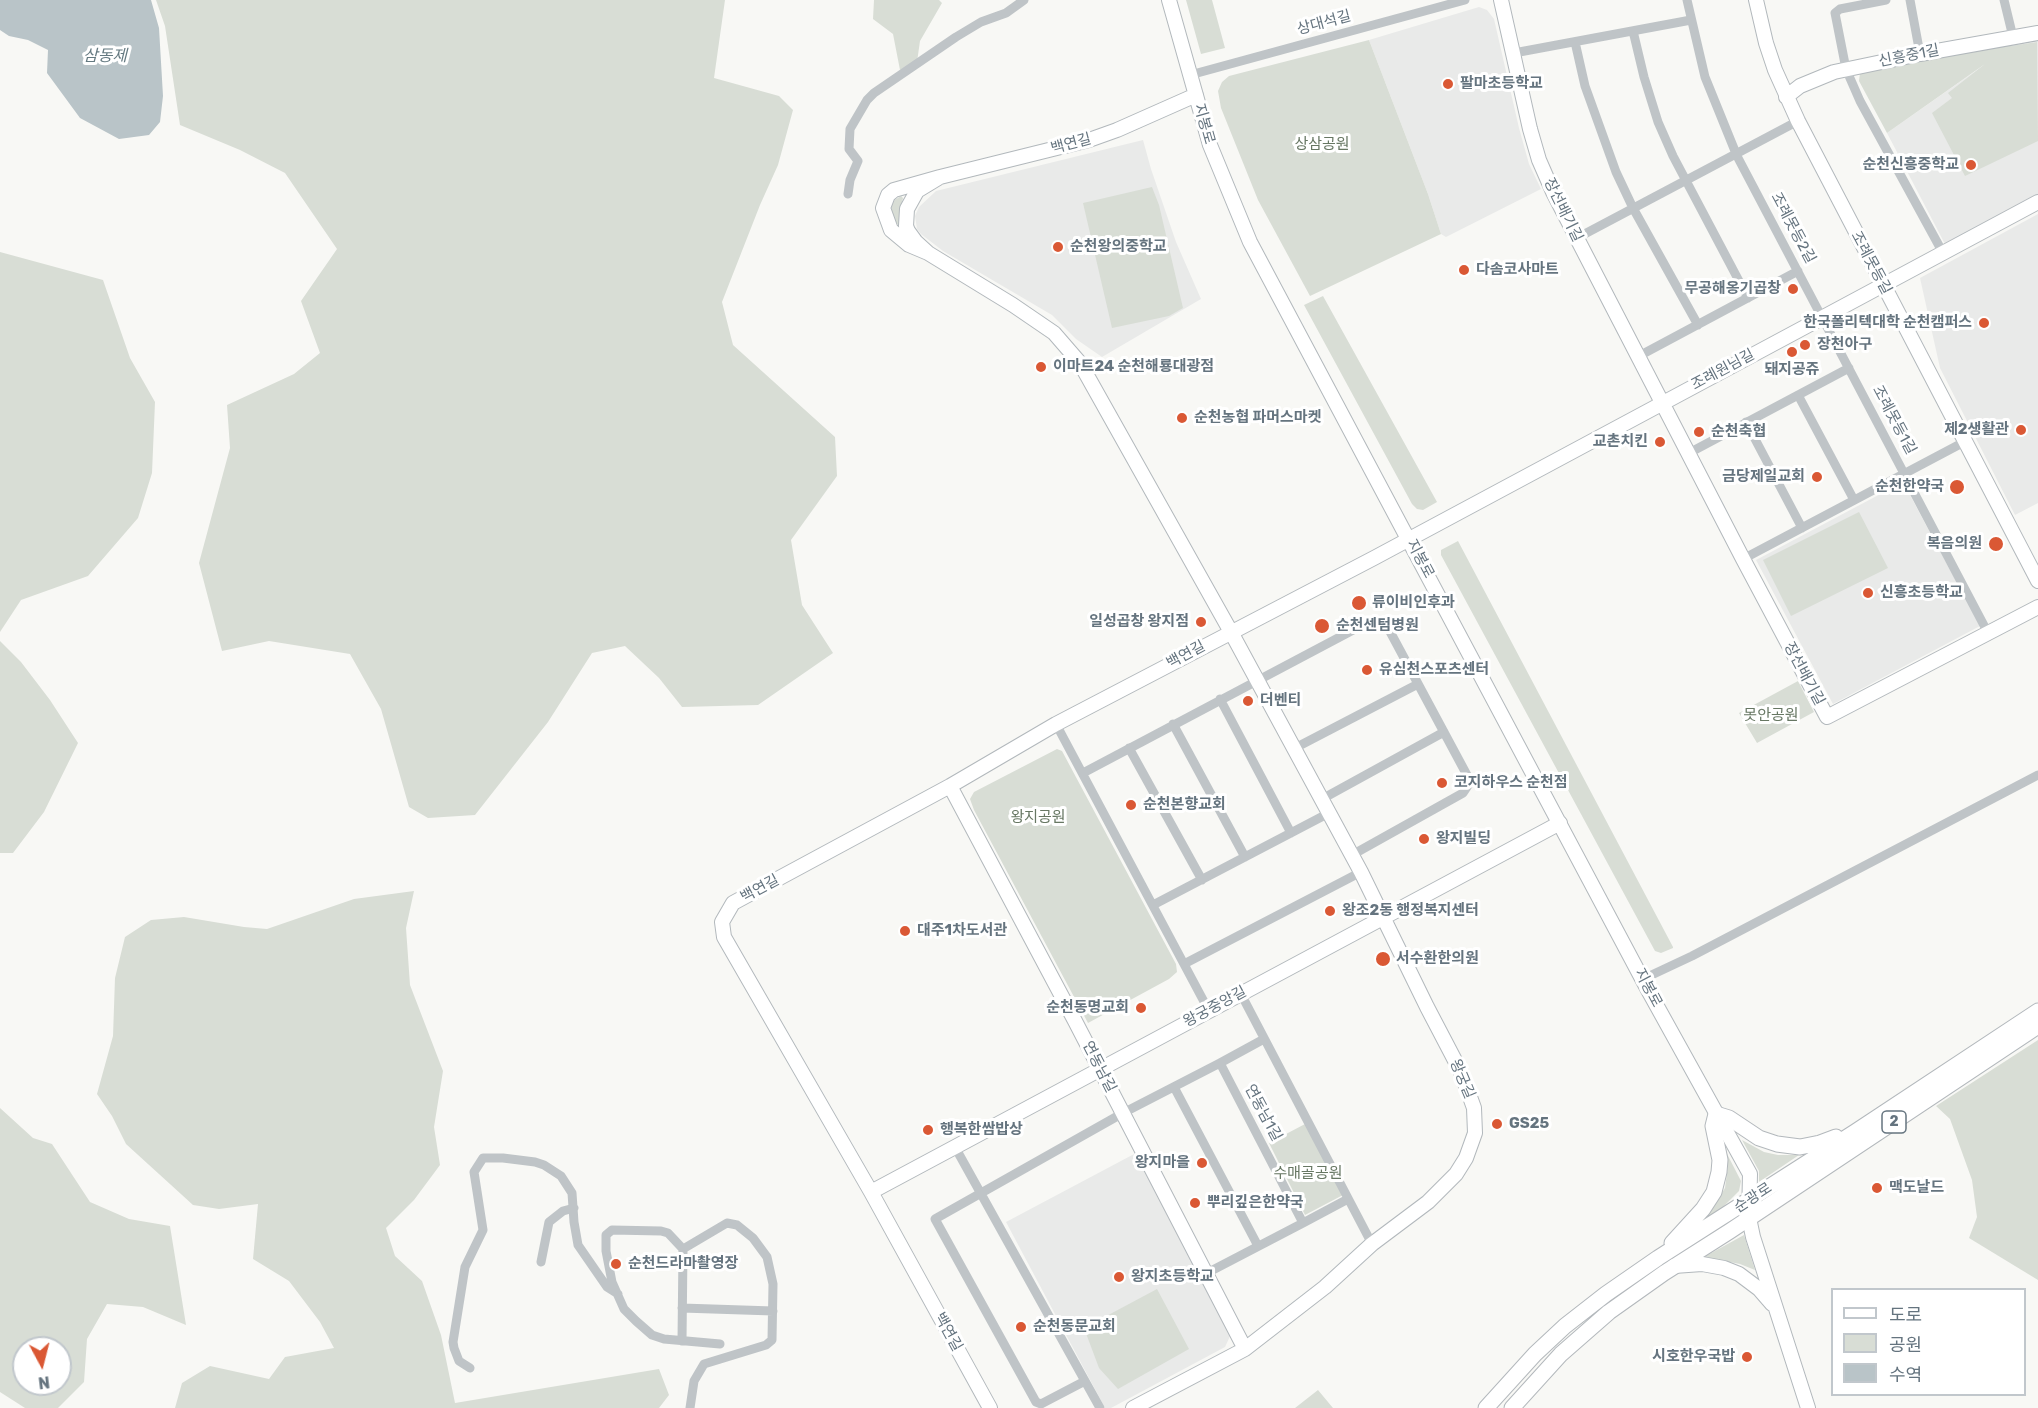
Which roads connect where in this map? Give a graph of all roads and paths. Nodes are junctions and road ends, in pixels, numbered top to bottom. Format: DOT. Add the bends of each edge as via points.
graph roads {
  1 [pos="1024,0"];
  2 [pos="1169,0"];
  3 [pos="1465,0"];
  4 [pos="1502,0"];
  5 [pos="1687,0"];
  6 [pos="1756,0"];
  7 [pos="1886,0"];
  8 [pos="1910,0"];
  9 [pos="2004,0"];
  10 [pos="1691,20"];
  11 [pos="1633,31"];
  12 [pos="2038,33"];
  13 [pos="2013,38"];
  14 [pos="1575,42"];
  15 [pos="1514,54"];
  16 [pos="1920,54"];
  17 [pos="1846,69"];
  18 [pos="1190,75"];
  19 [pos="1196,95"];
  20 [pos="1786,97"];
  21 [pos="1798,121"];
  22 [pos="1736,154"];
  23 [pos="940,177"];
  24 [pos="1685,181"];
  25 [pos="848,194"];
  26 [pos="2038,202"];
  27 [pos="1633,208"];
  28 [pos="1577,238"];
  29 [pos="928,253"];
  30 [pos="1942,253"];
  31 [pos="1798,271"];
  32 [pos="1882,285"];
  33 [pos="1748,298"];
  34 [pos="1822,317"];
  35 [pos="1698,325"];
  36 [pos="1639,356"];
  37 [pos="1849,368"];
  38 [pos="1798,395"];
  39 [pos="1663,403"];
  40 [pos="1746,422"];
  41 [pos="1966,441"];
  42 [pos="1689,453"];
  43 [pos="1905,474"];
  44 [pos="1854,500"];
  45 [pos="1802,528"];
  46 [pos="1409,539"];
  47 [pos="1743,559"];
  48 [pos="2038,581"];
  49 [pos="2038,607"];
  50 [pos="1231,632"];
  51 [pos="1988,633"];
  52 [pos="1257,681"];
  53 [pos="1418,684"];
  54 [pos="1220,699"];
  55 [pos="1056,724"];
  56 [pos="1173,724"];
  57 [pos="1444,732"];
  58 [pos="1129,748"];
  59 [pos="1294,748"];
  60 [pos="1083,773"];
  61 [pos="2038,775"];
  62 [pos="950,786"];
  63 [pos="1322,799"];
  64 [pos="1329,813"];
  65 [pos="1560,823"];
  66 [pos="1291,833"];
  67 [pos="1352,855"];
  68 [pos="1245,857"];
  69 [pos="1361,872"];
  70 [pos="1202,880"];
  71 [pos="1153,905"];
  72 [pos="1383,918"];
  73 [pos="1184,964"];
  74 [pos="1643,979"];
  75 [pos="1241,994"];
  76 [pos="1209,1011"];
  77 [pos="2038,1011"];
  78 [pos="2038,1026"];
  79 [pos="1264,1039"];
  80 [pos="1220,1063"];
  81 [pos="1100,1069"];
  82 [pos="1173,1087"];
  83 [pos="1123,1113"];
  84 [pos="1716,1114"];
  85 [pos="1855,1132"];
  86 [pos="955,1147"];
  87 [pos="871,1192"];
  88 [pos="981,1193"];
  89 [pos="1347,1199"];
  90 [pos="1749,1200"];
  91 [pos="574,1208"];
  92 [pos="1749,1218"];
  93 [pos="1303,1223"];
  94 [pos="1372,1244"];
  95 [pos="1258,1246"];
  96 [pos="683,1249"];
  97 [pos="1658,1258"];
  98 [pos="541,1262"];
  99 [pos="1674,1266"];
  100 [pos="1207,1273"];
  101 [pos="618,1294"];
  102 [pos="682,1308"];
  103 [pos="1776,1309"];
  104 [pos="773,1311"];
  105 [pos="682,1341"];
  106 [pos="720,1344"];
  107 [pos="1245,1349"];
  108 [pos="470,1368"];
  109 [pos="1085,1381"];
  110 [pos="690,1408"];
  111 [pos="990,1408"];
  112 [pos="1100,1408"];
  113 [pos="1133,1408"];
  114 [pos="1486,1408"];
  115 [pos="1512,1408"];
  116 [pos="1808,1408"];
  1 -- 25 [label="street" via="956,37 867,100 850,129 849,149 858,161"];
  2 -- 18 [label="street, 지봉로"];
  3 -- 18 [label="street, 상대석길"];
  4 -- 15 [label="street, 장선배기길"];
  5 -- 10 [label="street, 조례못등2길"];
  6 -- 20 [label="street, 조례못등길" via="1766,43"];
  7 -- 17 [label="street" via="1835,13"];
  8 -- 16 [label="street"];
  9 -- 13 [label="street"];
  10 -- 11 [label="street"];
  10 -- 22 [label="street, 조례못등2길" via="1705,77"];
  11 -- 14 [label="street"];
  11 -- 24 [label="street" via="1658,122"];
  12 -- 13 [label="street, 신흥중1길"];
  13 -- 16 [label="street, 신흥중1길"];
  14 -- 15 [label="street"];
  14 -- 27 [label="street" via="1598,127"];
  15 -- 28 [label="street, 장선배기길" via="1539,160"];
  16 -- 17 [label="street, 신흥중1길"];
  17 -- 20 [label="street, 신흥중1길" via="1800,86"];
  17 -- 30 [label="street"];
  18 -- 19 [label="street, 지봉로"];
  19 -- 23 [label="street, 백연길" via="1089,140"];
  19 -- 46 [label="street, 지봉로" via="1214,155 1250,242"];
  20 -- 21 [label="street, 조례못등길"];
  21 -- 22 [label="street"];
  21 -- 32 [label="street, 조례못등길"];
  22 -- 24 [label="street"];
  22 -- 31 [label="street, 조례못등2길"];
  23 -- 29 [label="street, 백연길" via="917,191 907,209 908,231"];
  23 -- 29 [label="street, 백연길" via="894,190 884,202 891,230 909,245"];
  24 -- 27 [label="street"];
  24 -- 33 [label="street"];
  26 -- 30 [label="street, 조례원님길"];
  27 -- 28 [label="street"];
  27 -- 35 [label="street"];
  28 -- 36 [label="street, 장선배기길"];
  29 -- 50 [label="street, 백연길" via="1032,318 1067,346 1089,378"];
  30 -- 32 [label="street, 조례원님길"];
  31 -- 33 [label="street"];
  31 -- 34 [label="street, 조례못등2길"];
  32 -- 34 [label="street, 조례원님길"];
  32 -- 41 [label="street, 조례못등길"];
  33 -- 35 [label="street"];
  34 -- 37 [label="street, 조례못등1길"];
  34 -- 39 [label="street, 조례원님길"];
  35 -- 36 [label="street"];
  36 -- 39 [label="street, 장선배기길"];
  37 -- 38 [label="street"];
  37 -- 43 [label="street, 조례못등1길"];
  38 -- 40 [label="street"];
  38 -- 44 [label="street"];
  39 -- 42 [label="street, 장선배기길"];
  39 -- 46 [label="street, 조례원님길"];
  40 -- 42 [label="street"];
  40 -- 45 [label="street"];
  41 -- 43 [label="street"];
  41 -- 48 [label="street, 조례못등길"];
  42 -- 47 [label="street, 장선배기길"];
  43 -- 44 [label="street"];
  43 -- 51 [label="street, 조례못등1길"];
  44 -- 45 [label="street"];
  45 -- 47 [label="street"];
  46 -- 50 [label="street, 백연길"];
  46 -- 65 [label="street, 지봉로"];
  47 -- 51 [label="street, 장선배기길" via="1827,717"];
  49 -- 51 [label="street, 장선배기길"];
  50 -- 52 [label="street, 왕궁길"];
  50 -- 55 [label="street, 백연길"];
  52 -- 53 [label="street" via="1376,620 1387,626"];
  52 -- 54 [label="street"];
  52 -- 59 [label="street, 왕궁길"];
  53 -- 57 [label="street"];
  53 -- 59 [label="street"];
  54 -- 56 [label="street"];
  54 -- 66 [label="street"];
  55 -- 60 [label="street"];
  55 -- 62 [label="street, 백연길"];
  56 -- 58 [label="street"];
  56 -- 68 [label="street"];
  57 -- 63 [label="street"];
  57 -- 67 [label="street" via="1468,777 1467,790"];
  58 -- 60 [label="street"];
  58 -- 70 [label="street"];
  59 -- 63 [label="street, 왕궁길"];
  60 -- 71 [label="street"];
  61 -- 74 [label="street"];
  62 -- 81 [label="street, 연동남길"];
  62 -- 87 [label="street, 백연길" via="733,903 722,922 724,937"];
  63 -- 64 [label="street, 왕궁길"];
  64 -- 66 [label="street"];
  64 -- 67 [label="street, 왕궁길"];
  65 -- 72 [label="street, 왕궁중앙길"];
  65 -- 74 [label="street, 지봉로"];
  66 -- 68 [label="street"];
  67 -- 69 [label="street, 왕궁길"];
  68 -- 70 [label="street"];
  69 -- 72 [label="street, 왕궁길"];
  69 -- 73 [label="street"];
  70 -- 71 [label="street"];
  71 -- 73 [label="street"];
  72 -- 75 [label="street, 왕궁중앙길"];
  72 -- 94 [label="street, 왕궁길" via="1461,1072 1474,1108 1475,1133 1466,1158 1447,1184"];
  73 -- 76 [label="street"];
  74 -- 84 [label="street, 지봉로"];
  75 -- 76 [label="street, 왕궁중앙길"];
  75 -- 79 [label="street"];
  76 -- 81 [label="street, 왕궁중앙길"];
  77 -- 85 [label="main road, 순광로 / 2"];
  78 -- 92 [label="main road, 순광로 / 2"];
  79 -- 80 [label="street"];
  79 -- 89 [label="street"];
  80 -- 82 [label="street"];
  80 -- 93 [label="street, 연동남1길"];
  81 -- 83 [label="street, 연동남길"];
  81 -- 86 [label="street, 왕궁중앙길"];
  82 -- 83 [label="street"];
  82 -- 95 [label="street"];
  83 -- 88 [label="street"];
  83 -- 100 [label="street, 연동남길"];
  84 -- 85 [label="main road" via="1759,1138 1800,1147"];
  84 -- 90 [label="street, 지봉로" via="1749,1174"];
  84 -- 97 [label="main road" via="1713,1126 1720,1160 1714,1192"];
  85 -- 90 [label="main road, 순광로 / 2"];
  86 -- 87 [label="street, 왕궁중앙길"];
  86 -- 88 [label="street"];
  87 -- 111 [label="street, 백연길"];
  88 -- 109 [label="street"];
  88 -- 109 [label="street" via="935,1219 1036,1402 1041,1404"];
  89 -- 93 [label="street"];
  89 -- 94 [label="street"];
  90 -- 92 [label="street, 지봉로"];
  90 -- 97 [label="main road, 순광로 / 2"];
  91 -- 98 [label="street" via="549,1222"];
  91 -- 101 [label="street" via="578,1245 607,1287"];
  91 -- 108 [label="street" via="567,1183 544,1165 489,1158 483,1158 477,1165 474,1172 483,1230 465,1267 453,1342 459,1361"];
  92 -- 99 [label="main road, 순광로 / 2"];
  92 -- 103 [label="street, 지봉로"];
  93 -- 95 [label="street"];
  94 -- 107 [label="street, 왕궁길" via="1325,1287"];
  95 -- 100 [label="street"];
  96 -- 101 [label="street" via="662,1231 612,1230 606,1235 606,1251"];
  96 -- 102 [label="street"];
  96 -- 104 [label="street" via="727,1223 737,1225 767,1257"];
  97 -- 114 [label="main road, 순광로 / 2" via="1565,1326"];
  99 -- 103 [label="street" via="1702,1264 1739,1274"];
  99 -- 115 [label="main road, 순광로 / 2" via="1609,1312 1561,1354"];
  100 -- 107 [label="street, 연동남길"];
  101 -- 105 [label="street" via="624,1309 652,1335"];
  102 -- 104 [label="street"];
  102 -- 105 [label="street"];
  103 -- 116 [label="street, 지봉로"];
  104 -- 110 [label="street" via="772,1340 704,1364 694,1381"];
  105 -- 106 [label="street"];
  107 -- 113 [label="street, 왕궁길"];
  109 -- 112 [label="street"];
}
